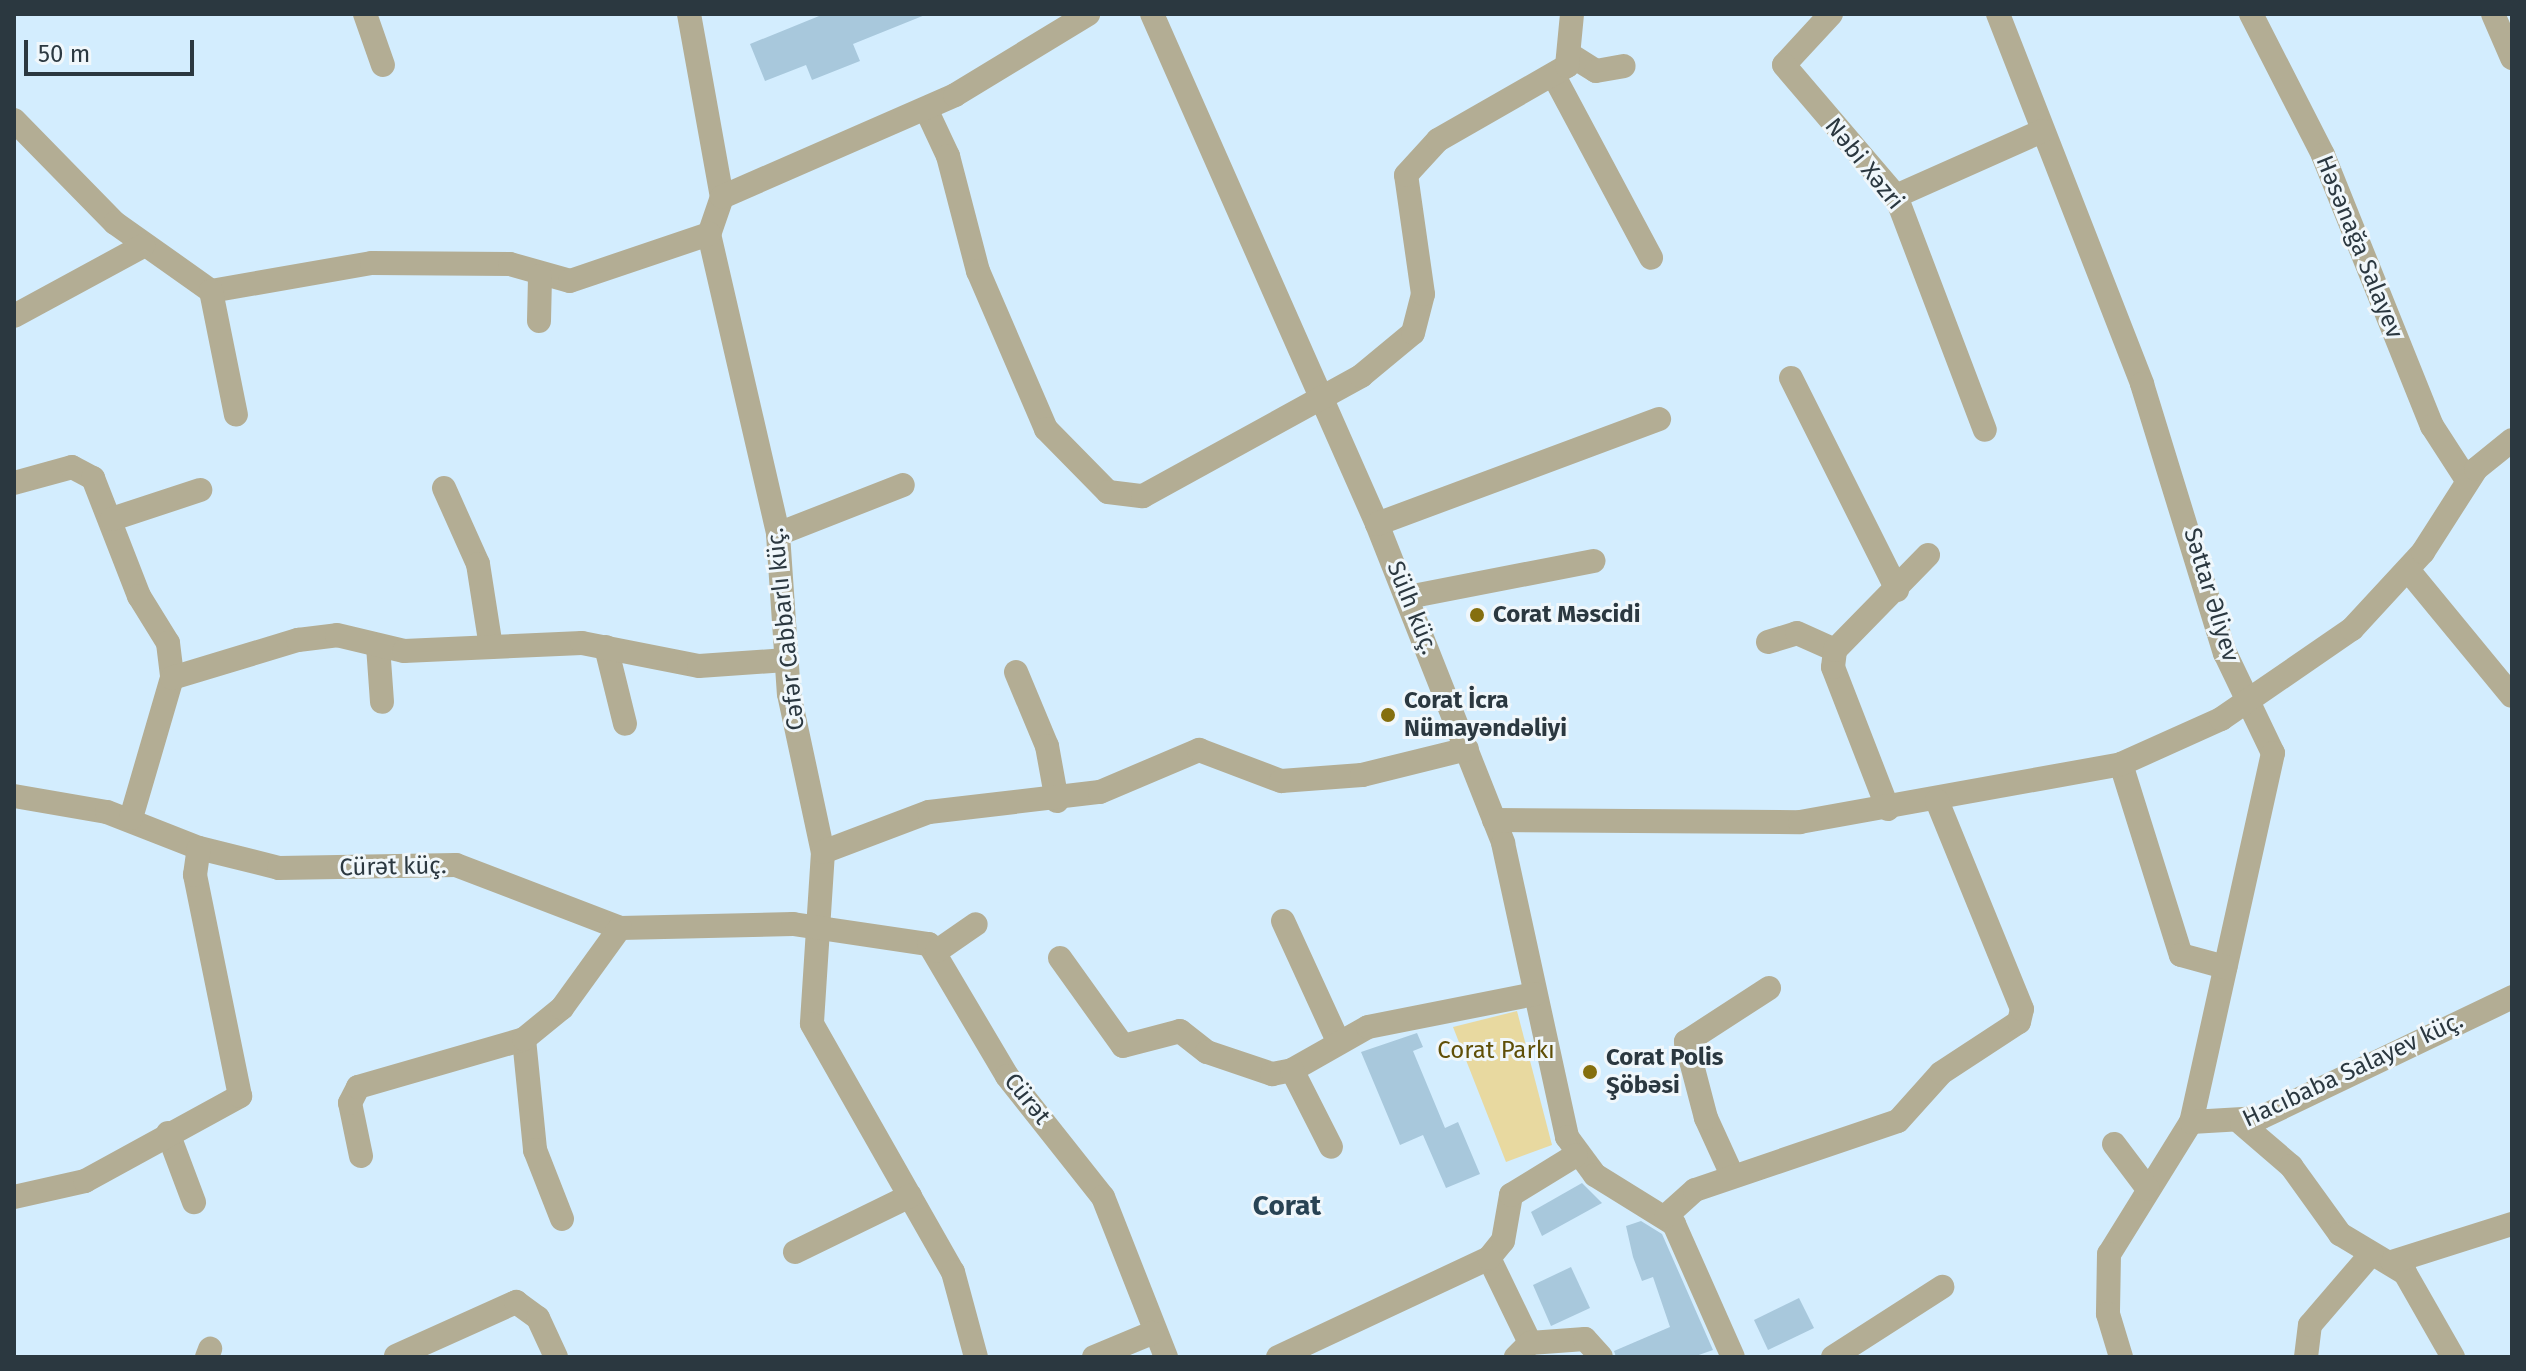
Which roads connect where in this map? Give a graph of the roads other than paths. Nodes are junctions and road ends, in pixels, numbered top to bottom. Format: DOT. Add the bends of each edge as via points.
graph roads {
  1 [pos="365,14"];
  2 [pos="689,14"];
  3 [pos="1088,14"];
  4 [pos="1152,14"];
  5 [pos="1572,14"];
  6 [pos="1831,14"];
  7 [pos="1998,14"];
  8 [pos="2251,14"];
  9 [pos="2493,14"];
  10 [pos="1572,56"];
  11 [pos="2512,58"];
  12 [pos="383,65"];
  13 [pos="1624,66"];
  14 [pos="1554,76"];
  15 [pos="926,109"];
  16 [pos="14,120"];
  17 [pos="2042,131"];
  18 [pos="1896,196"];
  19 [pos="722,197"];
  20 [pos="709,234"];
  21 [pos="143,246"];
  22 [pos="1651,258"];
  23 [pos="540,276"];
  24 [pos="211,291"];
  25 [pos="14,316"];
  26 [pos="539,321"];
  27 [pos="1791,378"];
  28 [pos="1321,395"];
  29 [pos="236,415"];
  30 [pos="1659,419"];
  31 [pos="1985,430"];
  32 [pos="2512,440"];
  33 [pos="2467,480"];
  34 [pos="14,483"];
  35 [pos="903,485"];
  36 [pos="444,488"];
  37 [pos="200,490"];
  38 [pos="112,519"];
  39 [pos="1377,524"];
  40 [pos="778,534"];
  41 [pos="1928,555"];
  42 [pos="1594,561"];
  43 [pos="2408,570"];
  44 [pos="1897,590"];
  45 [pos="1408,597"];
  46 [pos="1768,642"];
  47 [pos="378,646"];
  48 [pos="491,647"];
  49 [pos="606,647"];
  50 [pos="1835,650"];
  51 [pos="786,660"];
  52 [pos="1016,672"];
  53 [pos="172,678"];
  54 [pos="2512,696"];
  55 [pos="2252,701"];
  56 [pos="382,702"];
  57 [pos="625,724"];
  58 [pos="1467,749"];
  59 [pos="2121,764"];
  60 [pos="14,796"];
  61 [pos="1057,801"];
  62 [pos="1937,801"];
  63 [pos="1888,809"];
  64 [pos="131,818"];
  65 [pos="1494,820"];
  66 [pos="199,848"];
  67 [pos="823,852"];
  68 [pos="1283,921"];
  69 [pos="976,924"];
  70 [pos="818,927"];
  71 [pos="620,928"];
  72 [pos="937,951"];
  73 [pos="1060,958"];
  74 [pos="2225,967"];
  75 [pos="1769,988"];
  76 [pos="1535,994"];
  77 [pos="2512,997"];
  78 [pos="524,1039"];
  79 [pos="1338,1041"];
  80 [pos="1292,1070"];
  81 [pos="2191,1122"];
  82 [pos="2242,1124"];
  83 [pos="168,1133"];
  84 [pos="2114,1144"];
  85 [pos="1331,1147"];
  86 [pos="1576,1155"];
  87 [pos="361,1156"];
  88 [pos="1732,1175"];
  89 [pos="2148,1189"];
  90 [pos="910,1196"];
  91 [pos="14,1197"];
  92 [pos="194,1202"];
  93 [pos="1666,1216"];
  94 [pos="562,1219"];
  95 [pos="2512,1224"];
  96 [pos="795,1252"];
  97 [pos="1489,1258"];
  98 [pos="2381,1258"];
  99 [pos="1942,1287"];
  100 [pos="1152,1333"];
  101 [pos="1523,1350"];
  102 [pos="396,1356"];
  103 [pos="556,1357"];
  104 [pos="976,1357"];
  105 [pos="1094,1357"];
  106 [pos="1166,1357"];
  107 [pos="1278,1357"];
  108 [pos="1601,1357"];
  109 [pos="1733,1357"];
  110 [pos="1833,1357"];
  111 [pos="2121,1357"];
  112 [pos="2306,1357"];
  113 [pos="2453,1357"];
  1 -- 12 [label="street"];
  2 -- 19 [label="street"];
  3 -- 15 [label="street"];
  4 -- 28 [label="street, Sülh küç."];
  5 -- 10 [label="street"];
  6 -- 18 [label="street, Nəbi Xəzri" via="1784,65"];
  7 -- 17 [label="street, Səttar Əliyev"];
  8 -- 33 [label="street, Həsənağa Salayev" via="2323,155 2432,426"];
  9 -- 11 [label="street"];
  10 -- 13 [label="street" via="1596,71"];
  10 -- 14 [label="street"];
  14 -- 22 [label="street"];
  14 -- 28 [label="street" via="1415,159 1403,194 1421,317 1392,355"];
  15 -- 19 [label="street"];
  15 -- 28 [label="street" via="948,156 978,271 1042,421 1108,492 1143,496"];
  16 -- 21 [label="street"];
  17 -- 18 [label="street"];
  17 -- 55 [label="street, Səttar Əliyev" via="2142,384 2225,653"];
  18 -- 31 [label="street, Nəbi Xəzri"];
  19 -- 20 [label="street"];
  20 -- 23 [label="street" via="591,276"];
  20 -- 40 [label="street, Cəfər Cabbarlı küç."];
  21 -- 24 [label="street"];
  21 -- 25 [label="street"];
  23 -- 24 [label="street" via="510,264 372,263"];
  23 -- 26 [label="street"];
  24 -- 29 [label="street"];
  27 -- 44 [label="street"];
  28 -- 39 [label="street, Sülh küç."];
  30 -- 39 [label="street"];
  32 -- 33 [label="street"];
  33 -- 43 [label="street"];
  34 -- 38 [label="street" via="62,468 84,471"];
  35 -- 40 [label="street"];
  36 -- 48 [label="street" via="478,564"];
  37 -- 38 [label="street"];
  38 -- 53 [label="street" via="139,596 168,643"];
  39 -- 45 [label="street, Sülh küç."];
  40 -- 51 [label="street, Cəfər Cabbarlı küç."];
  41 -- 44 [label="street"];
  42 -- 45 [label="street"];
  43 -- 54 [label="street"];
  43 -- 55 [label="street" via="2352,629"];
  44 -- 50 [label="street"];
  45 -- 58 [label="street, Sülh küç."];
  46 -- 50 [label="street" via="1797,633"];
  47 -- 48 [label="street"];
  47 -- 53 [label="street" via="337,635 298,640"];
  47 -- 56 [label="street"];
  48 -- 49 [label="street"];
  49 -- 51 [label="street" via="699,666"];
  49 -- 57 [label="street"];
  50 -- 63 [label="street" via="1833,667"];
  51 -- 67 [label="street, Cəfər Cabbarlı küç."];
  52 -- 61 [label="street" via="1047,746"];
  53 -- 64 [label="street"];
  55 -- 59 [label="street"];
  55 -- 74 [label="street, Səttar Əliyev" via="2271,740 2272,765"];
  58 -- 61 [label="street" via="1362,775 1281,781 1199,750 1100,792"];
  58 -- 65 [label="street, Sülh küç."];
  59 -- 62 [label="street"];
  59 -- 74 [label="street" via="2181,955"];
  60 -- 64 [label="street, Cürət küç."];
  61 -- 67 [label="street" via="929,812"];
  62 -- 63 [label="street"];
  62 -- 88 [label="street" via="2022,1009 2019,1022 1941,1073 1898,1121"];
  63 -- 65 [label="street" via="1765,825"];
  64 -- 66 [label="street, Cürət küç."];
  65 -- 76 [label="street, Sülh küç." via="1518,896"];
  66 -- 71 [label="street, Cürət küç." via="302,870 456,865"];
  66 -- 83 [label="street" via="195,875 242,1083 232,1103"];
  67 -- 70 [label="street, Cəfər Cabbarlı küç."];
  68 -- 79 [label="street"];
  69 -- 72 [label="street"];
  70 -- 71 [label="street, Cürət küç."];
  70 -- 72 [label="street" via="917,940"];
  70 -- 90 [label="street, Cəfər Cabbarlı küç." via="812,1024"];
  71 -- 78 [label="street" via="562,1008"];
  72 -- 100 [label="street, Cürət" via="1007,1076 1103,1197"];
  73 -- 80 [label="street" via="1123,1046 1180,1031 1248,1069"];
  74 -- 81 [label="street, Səttar Əliyev"];
  75 -- 88 [label="street" via="1686,1042 1706,1118"];
  76 -- 79 [label="street" via="1395,1020"];
  76 -- 86 [label="street, Sülh küç."];
  77 -- 82 [label="street, Hacıbaba Salayev küç."];
  78 -- 87 [label="street" via="358,1087 350,1103"];
  78 -- 94 [label="street" via="535,1150"];
  79 -- 80 [label="street"];
  80 -- 85 [label="street"];
  81 -- 82 [label="street, Hacıbaba Salayev küç."];
  81 -- 89 [label="street, Səttar Əliyev"];
  82 -- 98 [label="street" via="2291,1166 2340,1234"];
  83 -- 91 [label="street" via="140,1156 85,1181"];
  83 -- 92 [label="street"];
  84 -- 89 [label="street"];
  86 -- 93 [label="street" via="1595,1175"];
  86 -- 97 [label="street" via="1511,1195 1503,1241"];
  88 -- 93 [label="street" via="1695,1190"];
  89 -- 111 [label="street, Səttar Əliyev" via="2109,1254 2108,1314"];
  90 -- 96 [label="street"];
  90 -- 104 [label="street, Cəfər Cabbarlı küç." via="953,1272"];
  93 -- 109 [label="street" via="1697,1267"];
  95 -- 98 [label="street"];
  97 -- 101 [label="street"];
  97 -- 107 [label="street"];
  98 -- 112 [label="street" via="2310,1325"];
  98 -- 113 [label="street" via="2419,1293"];
  99 -- 110 [label="street"];
  100 -- 105 [label="street"];
  100 -- 106 [label="street, Cürət"];
  101 -- 108 [label="street" via="1585,1339"];
  102 -- 103 [label="street" via="516,1302 538,1318"];
}
